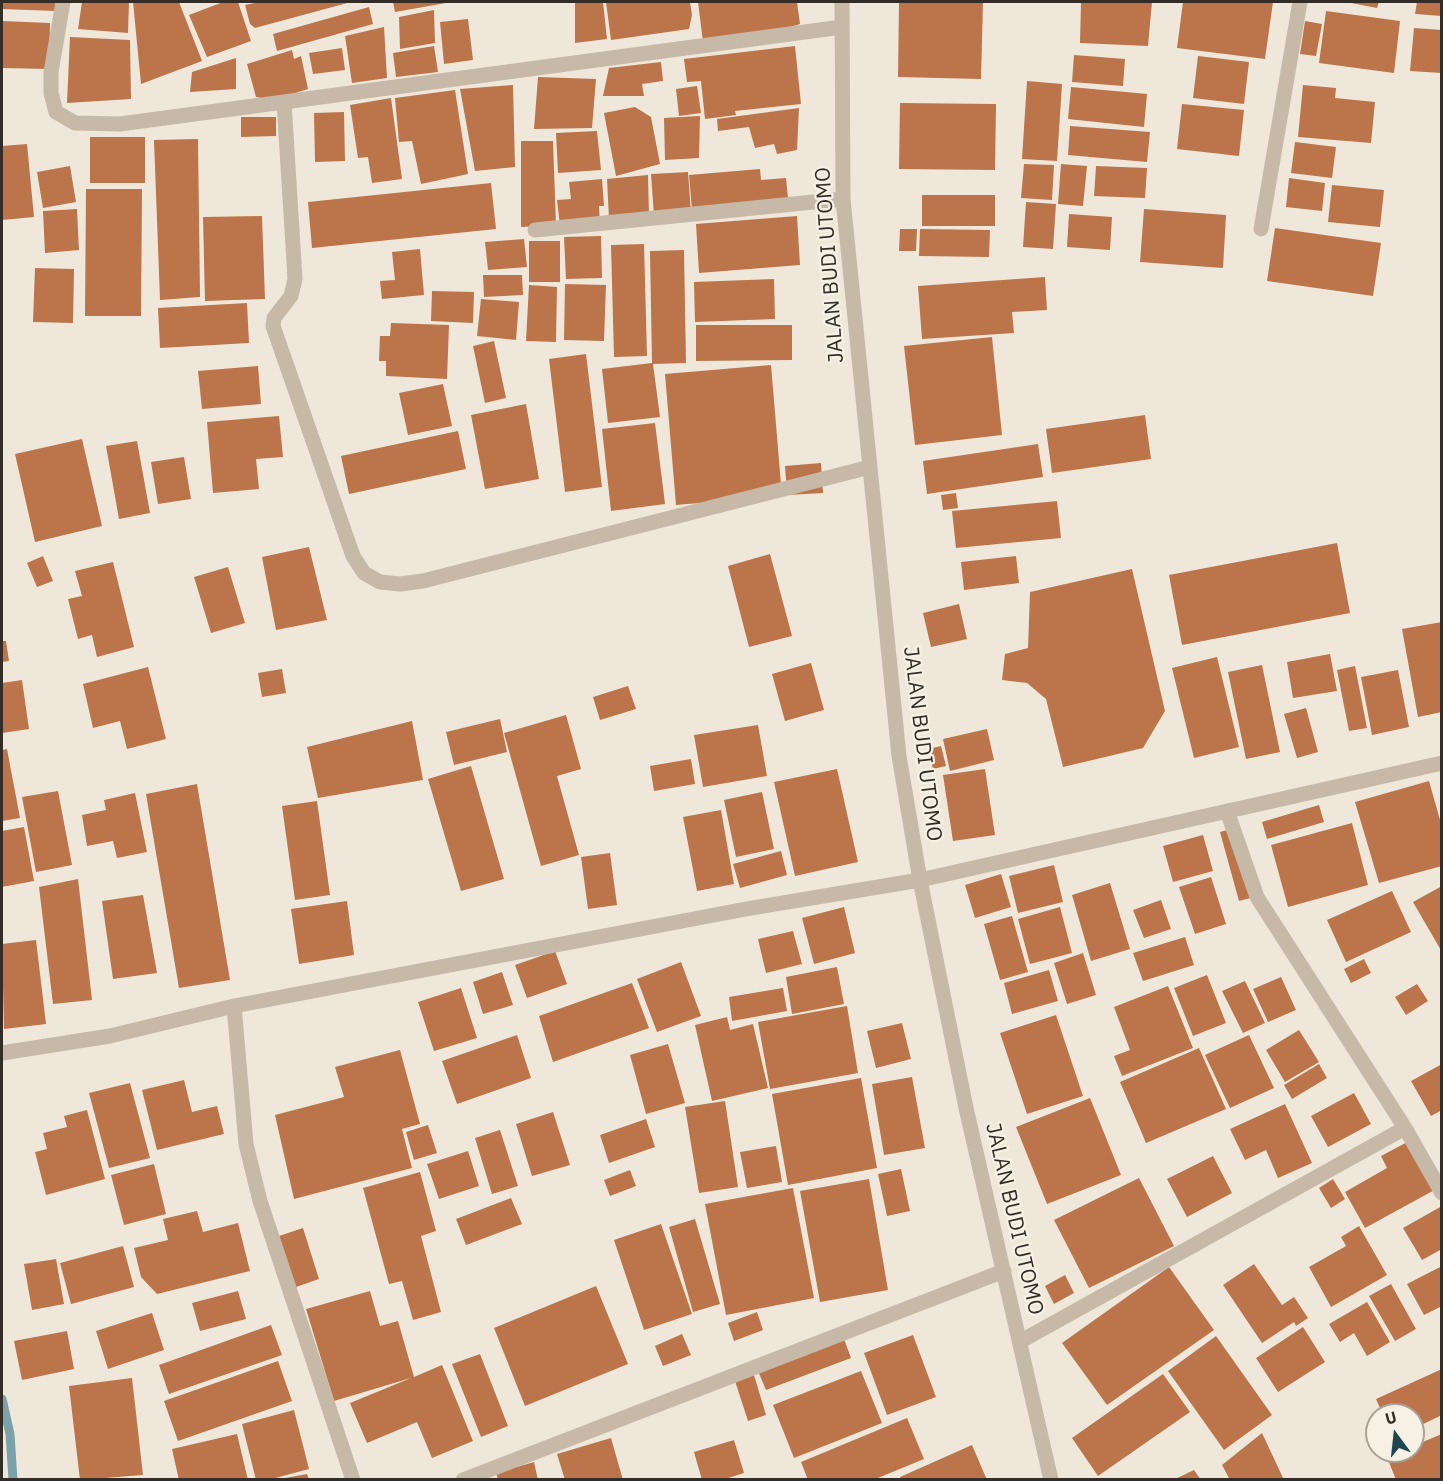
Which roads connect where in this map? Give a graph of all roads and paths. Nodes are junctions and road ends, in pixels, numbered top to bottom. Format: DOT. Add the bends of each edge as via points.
graph roads {
  1 [pos="63,2"];
  2 [pos="842,2"];
  3 [pos="1300,2"];
  4 [pos="842,27"];
  5 [pos="284,102"];
  6 [pos="843,199"];
  7 [pos="1261,229"];
  8 [pos="535,230"];
  9 [pos="870,467"];
  10 [pos="1442,763"];
  11 [pos="1227,811"];
  12 [pos="920,880"];
  13 [pos="234,1005"];
  14 [pos="2,1053"];
  15 [pos="1405,1128"];
  16 [pos="1442,1193"];
  17 [pos="1004,1271"];
  18 [pos="1021,1341"];
  19 [pos="1047,1478"];
  20 [pos="353,1479"];
  21 [pos="463,1479"];
  1 -- 5 [label="street" via="51,93 56,112 75,123 120,123"];
  2 -- 4 [label="street, JALAN BUDI UTOMO"];
  3 -- 7 [label="street"];
  4 -- 5 [label="street"];
  4 -- 6 [label="street, JALAN BUDI UTOMO"];
  5 -- 9 [label="street" via="295,279 291,296 274,318 273,326 353,556 364,573 380,582 423,581"];
  6 -- 8 [label="street"];
  6 -- 9 [label="street, JALAN BUDI UTOMO"];
  9 -- 12 [label="street, JALAN BUDI UTOMO" via="899,756"];
  10 -- 11 [label="street"];
  11 -- 12 [label="street"];
  11 -- 15 [label="street" via="1257,897"];
  12 -- 13 [label="street"];
  12 -- 17 [label="street, JALAN BUDI UTOMO"];
  13 -- 14 [label="street" via="110,1036"];
  13 -- 20 [label="street" via="246,1144 260,1201"];
  15 -- 16 [label="street"];
  15 -- 18 [label="street"];
  17 -- 18 [label="street, JALAN BUDI UTOMO"];
  17 -- 21 [label="street"];
  18 -- 19 [label="street, JALAN BUDI UTOMO"];
}
